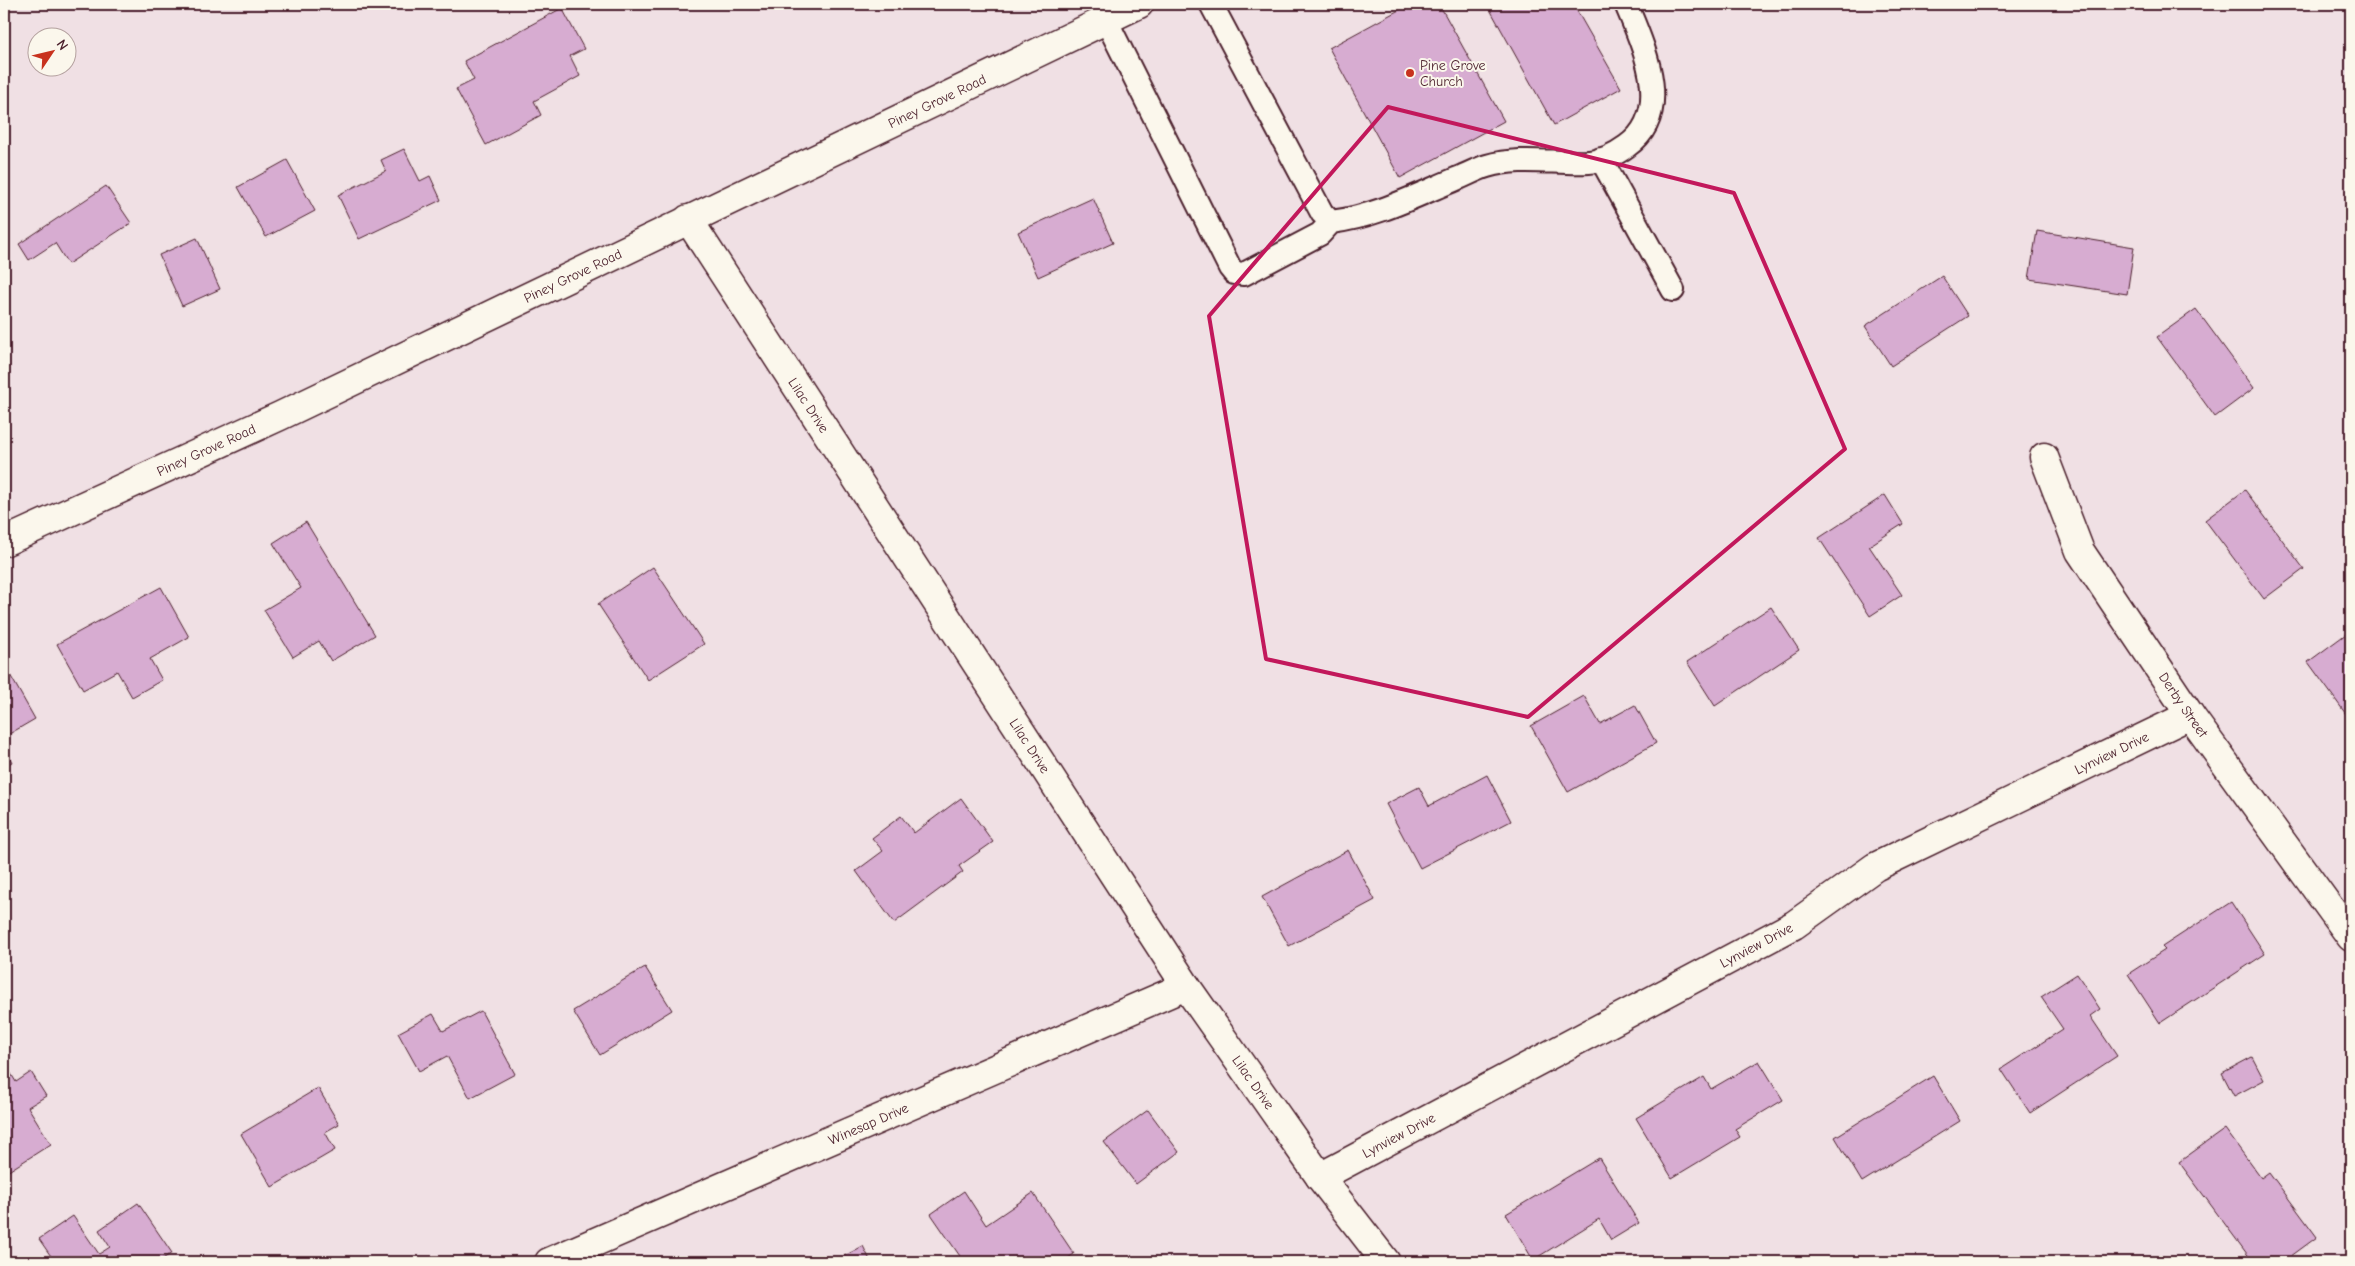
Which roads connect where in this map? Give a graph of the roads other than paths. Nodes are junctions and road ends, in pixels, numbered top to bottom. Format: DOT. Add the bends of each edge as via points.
graph roads {
  1 [pos="1139,4"];
  2 [pos="1211,4"];
  3 [pos="1626,4"];
  4 [pos="1106,20"];
  5 [pos="1600,159"];
  6 [pos="688,219"];
  7 [pos="1331,222"];
  8 [pos="1673,290"];
  9 [pos="2044,457"];
  10 [pos="4,542"];
  11 [pos="2190,714"];
  12 [pos="2351,937"];
  13 [pos="1186,986"];
  14 [pos="1320,1177"];
  15 [pos="549,1262"];
  16 [pos="1386,1262"];
  1 -- 4 [label="street, Piney Grove Road"];
  2 -- 7 [label="lane" via="1322,213"];
  3 -- 5 [label="lane" via="1645,52 1654,88 1650,115 1637,139 1614,155"];
  4 -- 6 [label="street, Piney Grove Road"];
  4 -- 7 [label="lane" via="1234,273 1244,274 1320,234"];
  5 -- 7 [label="lane" via="1487,166 1363,216"];
  5 -- 8 [label="lane"];
  6 -- 10 [label="street, Piney Grove Road" via="280,416"];
  6 -- 13 [label="street, Lilac Drive"];
  9 -- 11 [label="street, Derby Street" via="2080,551"];
  11 -- 12 [label="street, Derby Street"];
  11 -- 14 [label="street, Lynview Drive" via="1874,867 1794,925"];
  13 -- 14 [label="street, Lilac Drive"];
  13 -- 15 [label="street, Winesap Drive"];
  14 -- 16 [label="street, Lilac Drive"];
}
